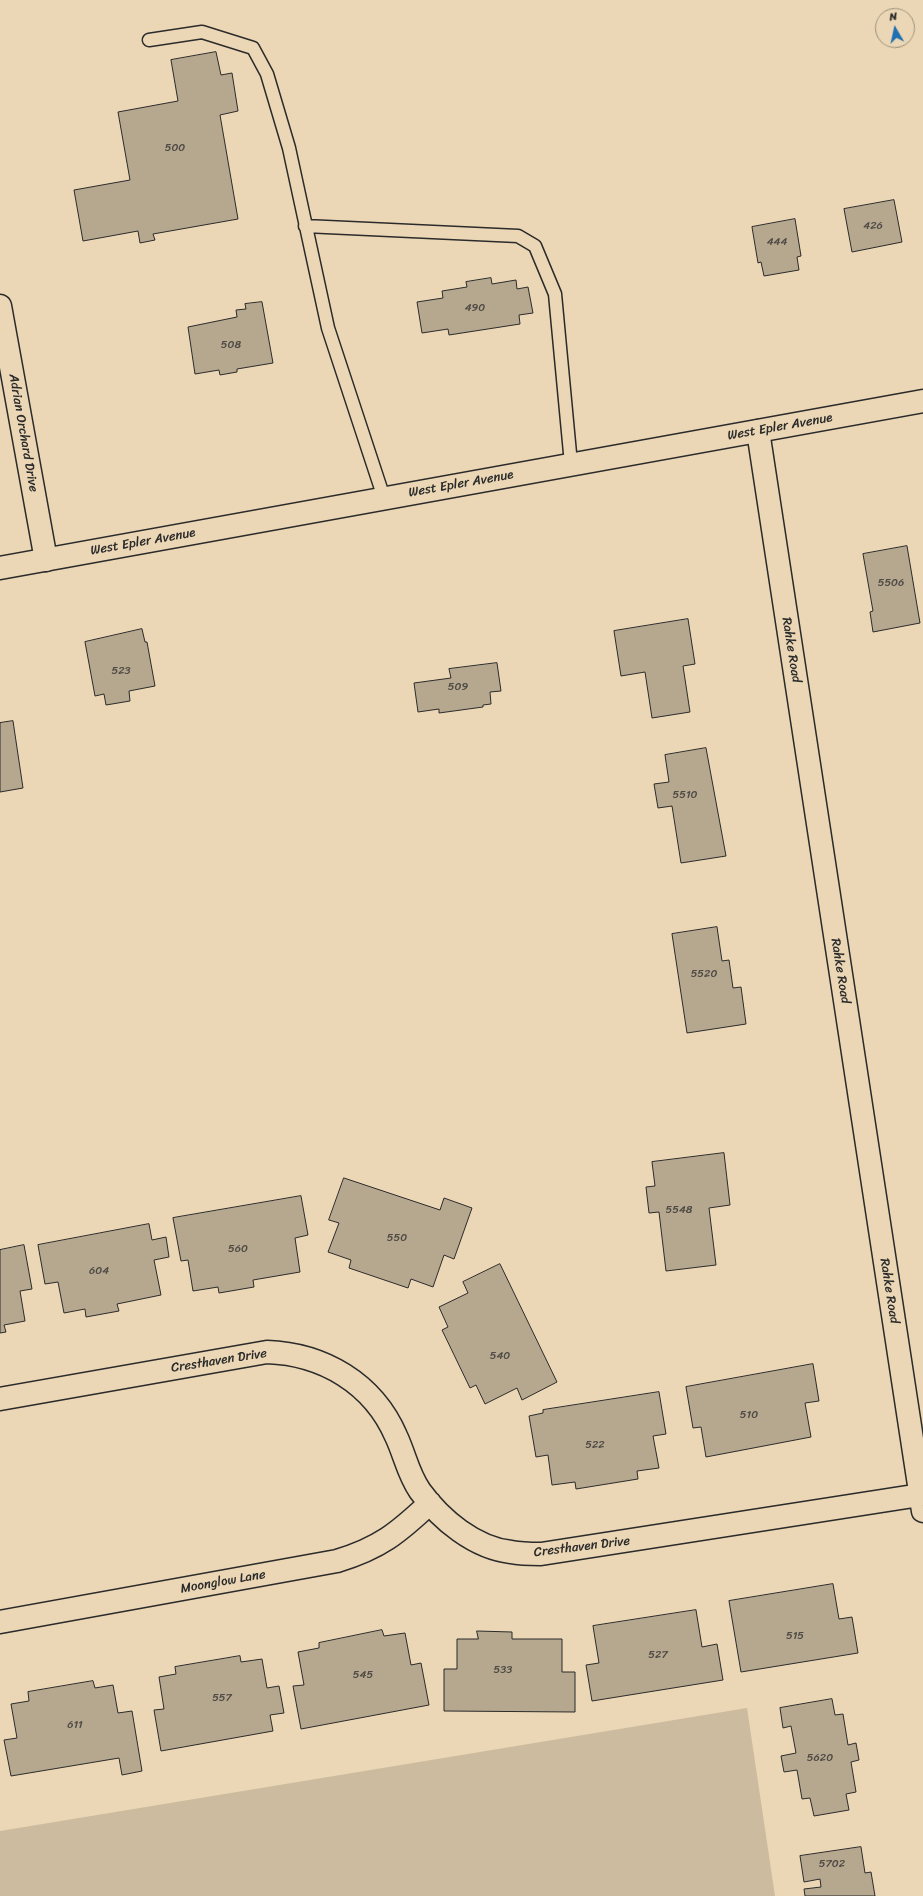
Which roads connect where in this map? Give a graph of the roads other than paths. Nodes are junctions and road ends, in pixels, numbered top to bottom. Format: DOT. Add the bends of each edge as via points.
graph roads {
  1 [pos="149,40"];
  2 [pos="306,226"];
  3 [pos="0,306"];
  4 [pos="923,402"];
  5 [pos="758,431"];
  6 [pos="571,464"];
  7 [pos="384,498"];
  8 [pos="46,560"];
  9 [pos="0,568"];
  10 [pos="0,1399"];
  11 [pos="430,1503"];
  12 [pos="922,1503"];
  13 [pos="0,1622"];
  1 -- 2 [label="lane" via="202,32 253,48 267,74 289,148"];
  2 -- 6 [label="lane" via="518,236 535,246 555,294"];
  2 -- 7 [label="lane" via="328,328"];
  3 -- 8 [label="street, Adrian Orchard Drive"];
  4 -- 5 [label="street, West Epler Avenue"];
  5 -- 6 [label="street, West Epler Avenue"];
  5 -- 12 [label="street, Rahke Road"];
  6 -- 7 [label="street, West Epler Avenue"];
  7 -- 8 [label="street, West Epler Avenue"];
  8 -- 9 [label="street, West Epler Avenue"];
  10 -- 11 [label="street, Cresthaven Drive" via="267,1352 303,1356 336,1370 358,1384 374,1400 392,1428 411,1476"];
  11 -- 12 [label="street, Cresthaven Drive" via="452,1526 480,1542 509,1552 541,1554"];
  11 -- 13 [label="street, Moonglow Lane" via="391,1537 363,1553 337,1561"];
}
